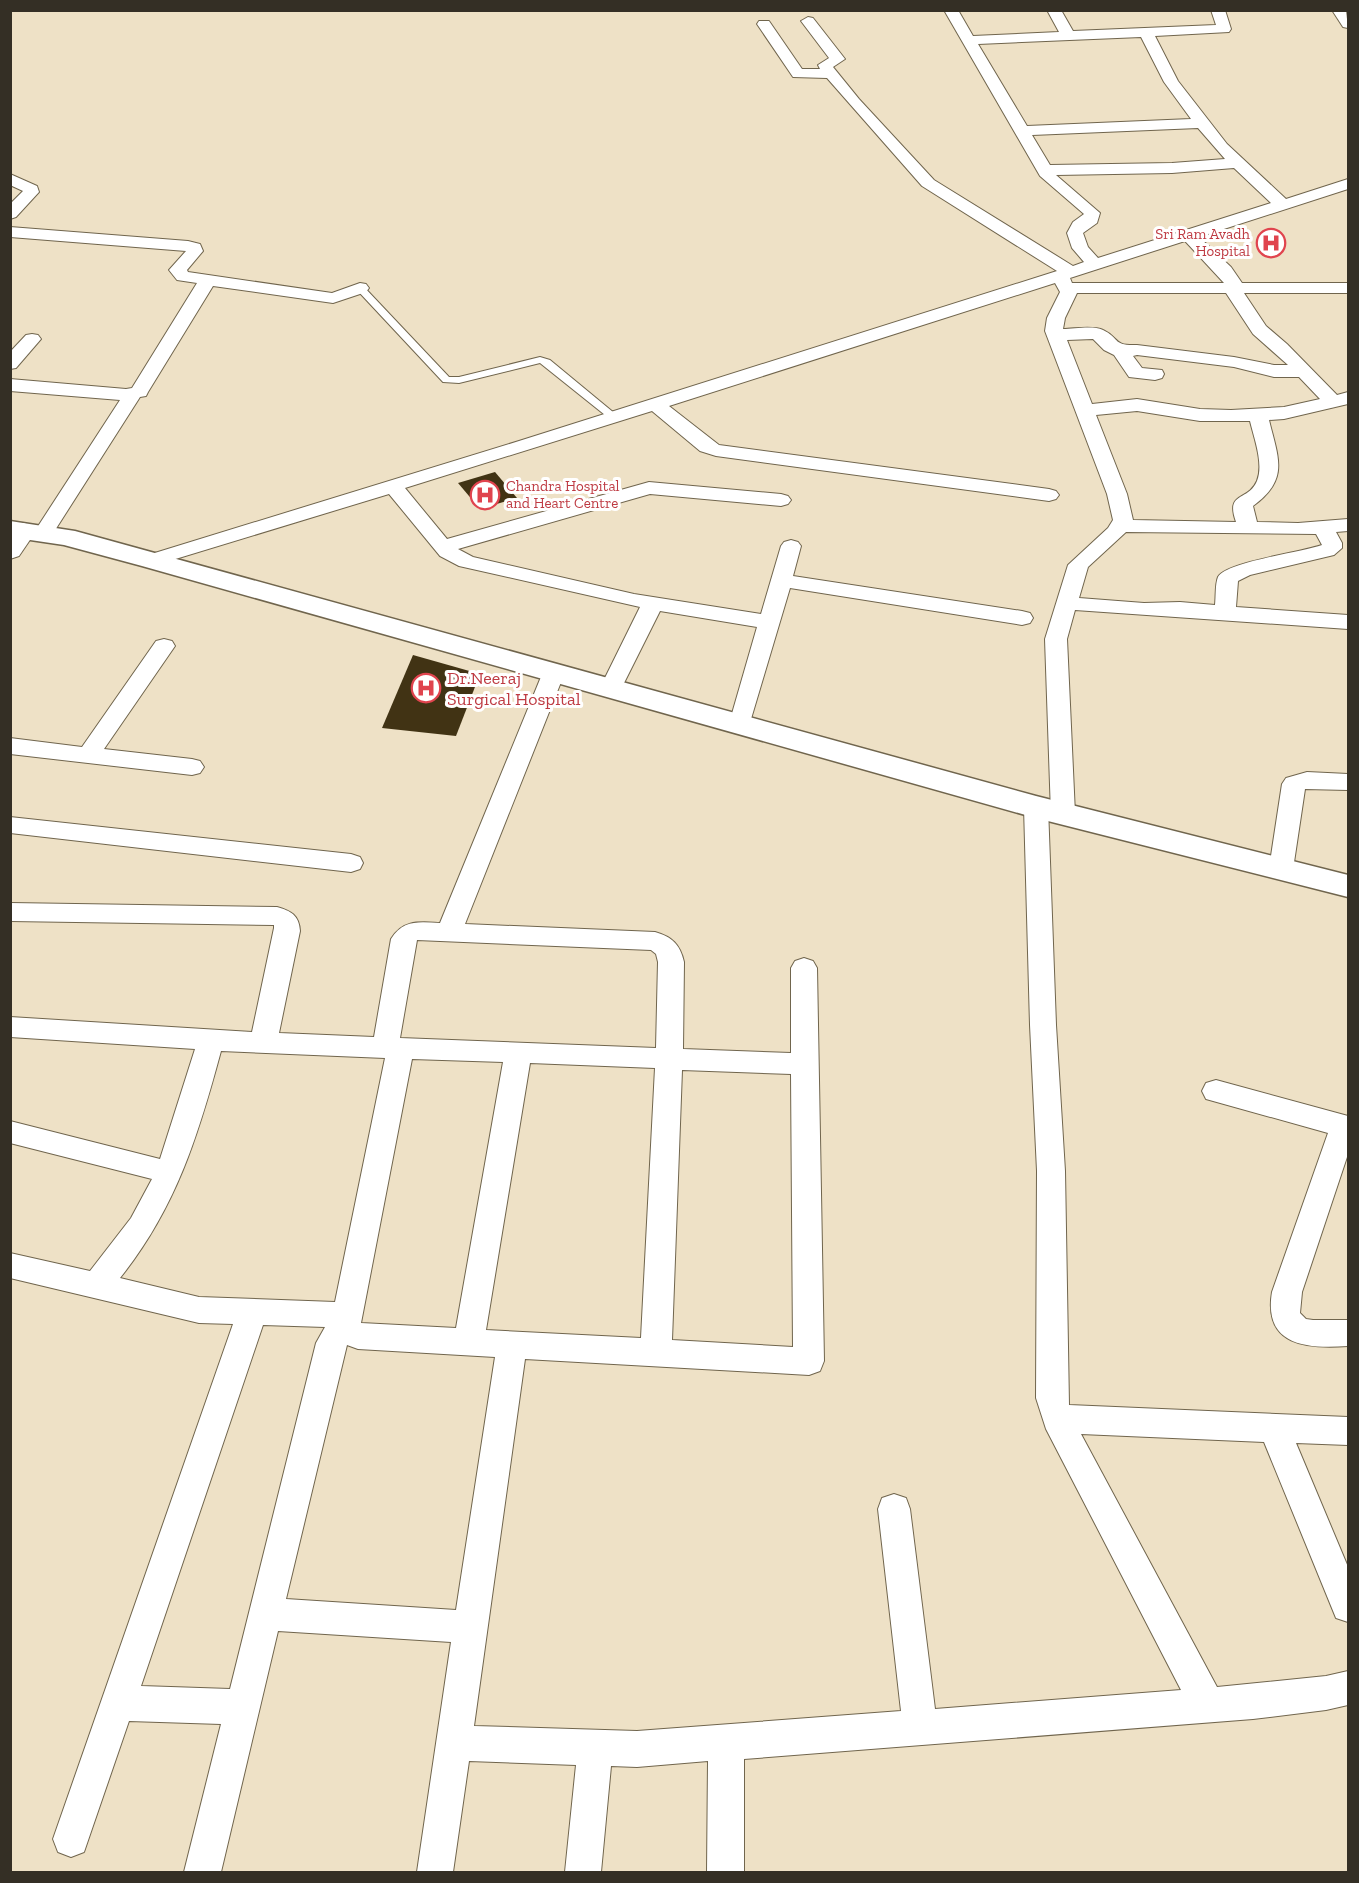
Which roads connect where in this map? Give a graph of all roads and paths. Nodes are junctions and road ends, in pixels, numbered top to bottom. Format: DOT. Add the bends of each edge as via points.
graph roads {
  1 [pos="951,10"];
  2 [pos="1054,10"];
  3 [pos="1218,10"];
  4 [pos="808,21"];
  5 [pos="764,24"];
  6 [pos="1146,33"];
  7 [pos="1069,36"];
  8 [pos="970,40"];
  9 [pos="831,74"];
  10 [pos="1203,123"];
  11 [pos="1021,131"];
  12 [pos="1236,162"];
  13 [pos="1044,170"];
  14 [pos="10,179"];
  15 [pos="1348,184"];
  16 [pos="14,205"];
  17 [pos="1283,205"];
  18 [pos="10,232"];
  19 [pos="1188,235"];
  20 [pos="1095,265"];
  21 [pos="208,279"];
  22 [pos="1066,279"];
  23 [pos="360,288"];
  24 [pos="1348,288"];
  25 [pos="1234,289"];
  26 [pos="1055,335"];
  27 [pos="32,339"];
  28 [pos="1121,351"];
  29 [pos="10,364"];
  30 [pos="1304,371"];
  31 [pos="1155,374"];
  32 [pos="10,385"];
  33 [pos="133,394"];
  34 [pos="1340,400"];
  35 [pos="655,404"];
  36 [pos="1085,410"];
  37 [pos="1258,414"];
  38 [pos="614,417"];
  39 [pos="393,486"];
  40 [pos="1049,495"];
  41 [pos="781,500"];
  42 [pos="1348,525"];
  43 [pos="1121,526"];
  44 [pos="1249,528"];
  45 [pos="1323,528"];
  46 [pos="22,536"];
  47 [pos="791,546"];
  48 [pos="443,547"];
  49 [pos="152,560"];
  50 [pos="781,580"];
  51 [pos="652,603"];
  52 [pos="1066,603"];
  53 [pos="1225,612"];
  54 [pos="1022,618"];
  55 [pos="769,622"];
  56 [pos="1348,622"];
  57 [pos="164,645"];
  58 [pos="554,672"];
  59 [pos="611,688"];
  60 [pos="741,724"];
  61 [pos="10,746"];
  62 [pos="88,755"];
  63 [pos="192,767"];
  64 [pos="1348,782"];
  65 [pos="1050,810"];
  66 [pos="10,825"];
  67 [pos="351,863"];
  68 [pos="1281,869"];
  69 [pos="1348,886"];
  70 [pos="10,912"];
  71 [pos="449,933"];
  72 [pos="804,968"];
  73 [pos="10,1027"];
  74 [pos="211,1040"];
  75 [pos="263,1043"];
  76 [pos="393,1048"];
  77 [pos="518,1053"];
  78 [pos="669,1058"];
  79 [pos="804,1064"];
  80 [pos="1216,1091"];
  81 [pos="1346,1126"];
  82 [pos="10,1132"];
  83 [pos="168,1172"];
  84 [pos="10,1265"];
  85 [pos="95,1287"];
  86 [pos="252,1312"];
  87 [pos="345,1320"];
  88 [pos="1348,1333"];
  89 [pos="469,1342"];
  90 [pos="512,1344"];
  91 [pos="656,1353"];
  92 [pos="1058,1419"];
  93 [pos="1274,1428"];
  94 [pos="1348,1431"];
  95 [pos="894,1509"];
  96 [pos="1348,1606"];
  97 [pos="266,1614"];
  98 [pos="471,1627"];
  99 [pos="1348,1688"];
  100 [pos="118,1703"];
  101 [pos="1208,1706"];
  102 [pos="244,1707"];
  103 [pos="920,1727"];
  104 [pos="726,1742"];
  105 [pos="454,1743"];
  106 [pos="594,1748"];
  107 [pos="71,1839"];
  108 [pos="203,1872"];
  109 [pos="435,1872"];
  110 [pos="583,1872"];
  111 [pos="726,1872"];
  1 -- 8 [label="street"];
  2 -- 7 [label="street"];
  3 -- 6 [label="street" via="1224,29"];
  4 -- 9 [label="street" via="838,59 825,65"];
  5 -- 9 [label="street" via="798,74"];
  6 -- 7 [label="street"];
  6 -- 10 [label="street" via="1171,82"];
  7 -- 8 [label="street"];
  8 -- 11 [label="street"];
  9 -- 22 [label="street" via="927,183"];
  10 -- 11 [label="street"];
  10 -- 12 [label="street"];
  11 -- 13 [label="street"];
  12 -- 13 [label="street" via="1172,168"];
  12 -- 17 [label="street"];
  13 -- 20 [label="street" via="1092,213 1091,219 1075,233 1080,248"];
  14 -- 16 [label="street" via="31,192"];
  15 -- 17 [label="street"];
  17 -- 19 [label="street"];
  18 -- 21 [label="street" via="188,246 195,250 179,273"];
  19 -- 20 [label="street"];
  19 -- 25 [label="street" via="1225,271"];
  20 -- 22 [label="street"];
  21 -- 23 [label="street" via="333,298"];
  21 -- 33 [label="street" via="139,392"];
  22 -- 25 [label="street"];
  22 -- 26 [label="street" via="1068,295 1053,325"];
  22 -- 35 [label="street"];
  23 -- 38 [label="lane" via="446,380 540,360"];
  24 -- 25 [label="street"];
  25 -- 30 [label="street" via="1259,330"];
  26 -- 28 [label="street" via="1098,334"];
  26 -- 36 [label="street"];
  27 -- 29 [label="street"];
  28 -- 30 [label="street" via="1234,362 1274,371"];
  28 -- 31 [label="street" via="1136,373"];
  30 -- 34 [label="street"];
  32 -- 33 [label="street"];
  33 -- 46 [label="street"];
  34 -- 37 [label="street" via="1296,411"];
  35 -- 38 [label="street"];
  35 -- 40 [label="street" via="707,447 716,450"];
  36 -- 37 [label="street" via="1137,405 1206,415"];
  36 -- 43 [label="street" via="1122,510"];
  37 -- 44 [label="street" via="1268,479 1243,504"];
  38 -- 39 [label="street"];
  39 -- 48 [label="street"];
  39 -- 49 [label="street"];
  41 -- 48 [label="street" via="649,488"];
  42 -- 45 [label="street"];
  43 -- 44 [label="street"];
  43 -- 52 [label="street" via="1078,565"];
  44 -- 45 [label="street"];
  45 -- 53 [label="street" via="1332,543 1327,551 1243,570 1228,578"];
  46 -- 49 [label="main road" via="66,537"];
  47 -- 50 [label="street"];
  48 -- 51 [label="street" via="466,562"];
  49 -- 58 [label="main road"];
  50 -- 54 [label="street"];
  50 -- 55 [label="street"];
  51 -- 55 [label="street"];
  51 -- 59 [label="street"];
  52 -- 53 [label="street"];
  52 -- 65 [label="street" via="1056,639"];
  53 -- 56 [label="street"];
  55 -- 60 [label="street"];
  57 -- 62 [label="street"];
  58 -- 59 [label="main road"];
  58 -- 71 [label="street"];
  59 -- 60 [label="main road"];
  60 -- 65 [label="main road"];
  61 -- 62 [label="street"];
  62 -- 63 [label="street"];
  64 -- 68 [label="street" via="1307,780 1294,784"];
  65 -- 68 [label="main road"];
  65 -- 92 [label="street" via="1050,1371"];
  66 -- 67 [label="street"];
  68 -- 69 [label="main road"];
  70 -- 75 [label="street" via="284,918 287,931"];
  71 -- 76 [label="street" via="414,931 404,939"];
  71 -- 78 [label="street" via="664,944 671,962"];
  72 -- 79 [label="street"];
  73 -- 74 [label="street"];
  74 -- 75 [label="street"];
  74 -- 83 [label="street"];
  75 -- 76 [label="street"];
  76 -- 77 [label="street"];
  76 -- 87 [label="street"];
  77 -- 78 [label="street"];
  77 -- 89 [label="street"];
  78 -- 79 [label="street"];
  78 -- 91 [label="street"];
  79 -- 91 [label="street" via="809,1361"];
  80 -- 81 [label="street"];
  81 -- 88 [label="street" via="1287,1292 1285,1315 1289,1323 1303,1332"];
  82 -- 83 [label="street"];
  83 -- 85 [label="street" via="142,1226"];
  84 -- 85 [label="street"];
  85 -- 86 [label="street" via="199,1310"];
  86 -- 87 [label="street"];
  86 -- 100 [label="street"];
  87 -- 89 [label="street" via="349,1332 358,1336"];
  87 -- 97 [label="street" via="331,1343"];
  89 -- 90 [label="street"];
  90 -- 91 [label="street"];
  90 -- 98 [label="street"];
  92 -- 93 [label="street"];
  92 -- 101 [label="street"];
  93 -- 94 [label="street"];
  93 -- 96 [label="street"];
  95 -- 103 [label="street"];
  97 -- 98 [label="street"];
  97 -- 102 [label="street"];
  98 -- 105 [label="street"];
  99 -- 101 [label="street"];
  100 -- 102 [label="street"];
  100 -- 107 [label="street"];
  101 -- 103 [label="street"];
  102 -- 108 [label="street"];
  103 -- 104 [label="street"];
  104 -- 106 [label="street"];
  104 -- 111 [label="street"];
  105 -- 106 [label="street"];
  105 -- 109 [label="street"];
  106 -- 110 [label="street"];
}
